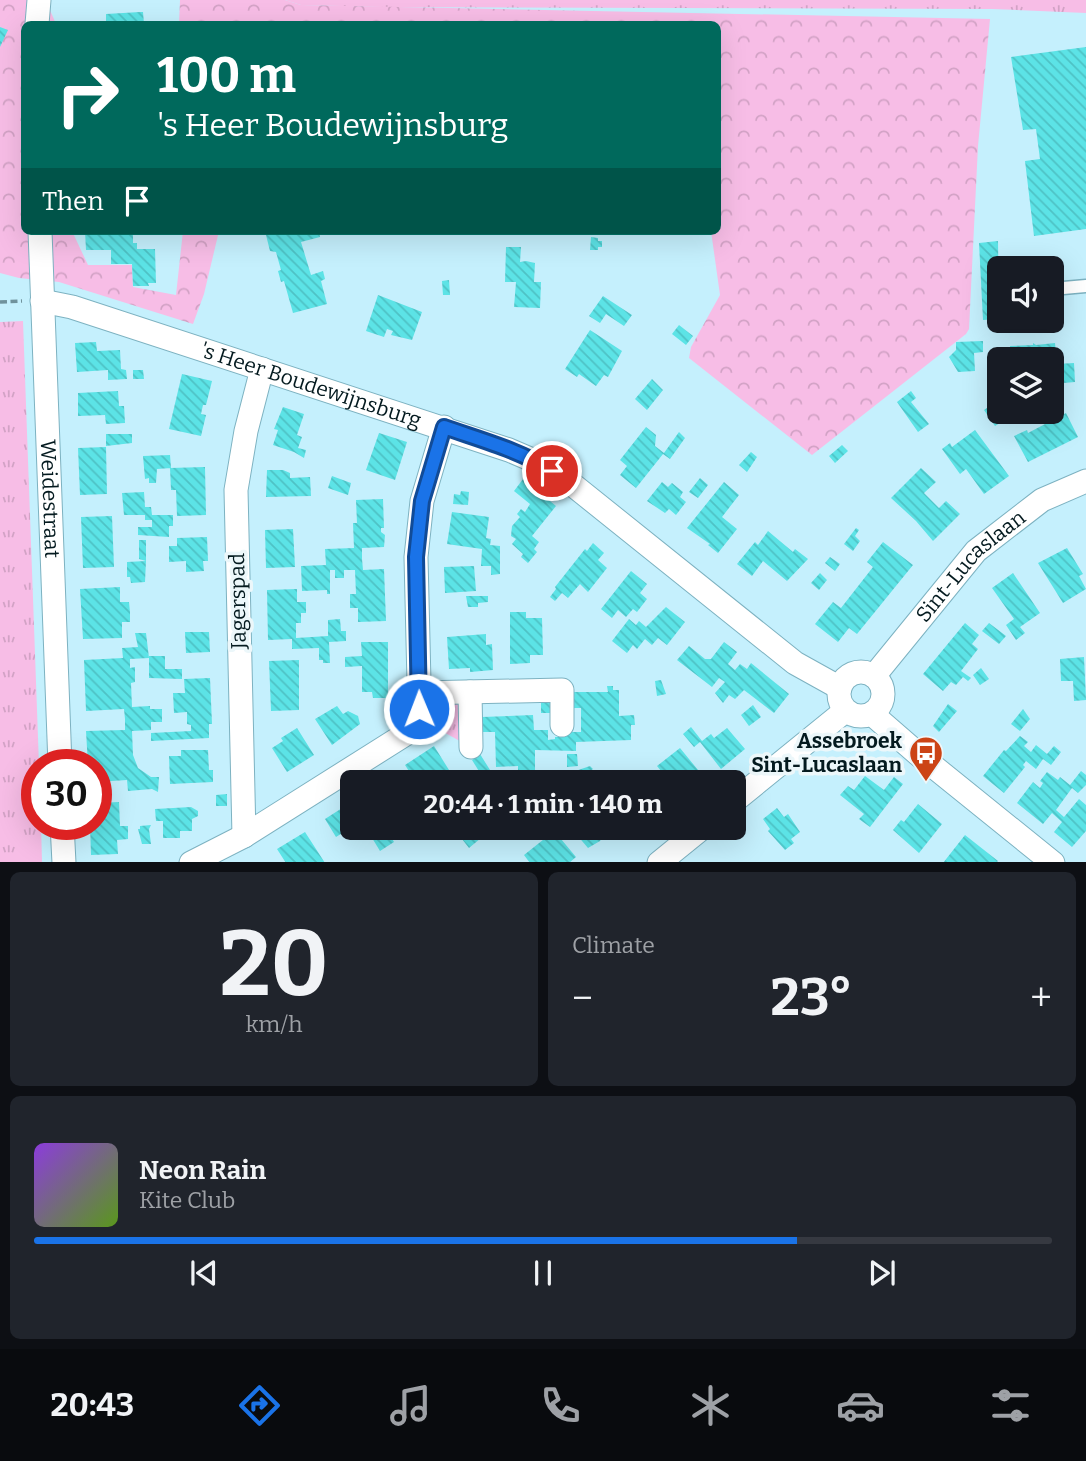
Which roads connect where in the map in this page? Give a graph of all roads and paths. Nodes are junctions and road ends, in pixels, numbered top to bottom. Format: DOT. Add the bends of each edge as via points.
graph roads {
  1 [pos="39,0"];
  2 [pos="37,21"];
  3 [pos="40,235"];
  4 [pos="1086,286"];
  5 [pos="1064,288"];
  6 [pos="42,301"];
  7 [pos="262,369"];
  8 [pos="444,427"];
  9 [pos="1086,481"];
  10 [pos="874,676"];
  11 [pos="839,688"];
  12 [pos="470,692"];
  13 [pos="419,693"];
  14 [pos="845,711"];
  15 [pos="872,714"];
  16 [pos="562,725"];
  17 [pos="471,747"];
  18 [pos="59,749"];
  19 [pos="746,791"];
  20 [pos="244,836"];
  21 [pos="63,840"];
  22 [pos="687,840"];
  23 [pos="64,862"];
  24 [pos="193,862"];
  25 [pos="660,862"];
  26 [pos="1052,862"];
  1 -- 2 [label="street"];
  3 -- 6 [label="street, Weidestraat"];
  4 -- 5 [label="lane"];
  6 -- 7 [label="street, 's Heer Boudewijnsburg"];
  6 -- 18 [label="street, Weidestraat"];
  7 -- 8 [label="street, 's Heer Boudewijnsburg"];
  7 -- 20 [label="street, Jagerspad" via="236,490"];
  8 -- 11 [label="street, 's Heer Boudewijnsburg" via="528,458 568,481 795,663"];
  8 -- 13 [label="street" via="422,501 417,546"];
  9 -- 10 [label="street, Sint-Lucaslaan" via="1042,500 976,551"];
  10 -- 11 [label="street" via="856,672"];
  10 -- 15 [label="street" via="883,693"];
  11 -- 14 [label="street"];
  12 -- 13 [label="street"];
  12 -- 16 [label="street" via="562,690"];
  12 -- 17 [label="street"];
  13 -- 20 [label="street" via="420,724"];
  14 -- 15 [label="street" via="858,717"];
  14 -- 19 [label="street"];
  15 -- 26 [label="street"];
  20 -- 24 [label="street"];
  21 -- 23 [label="street"];
  22 -- 25 [label="street"];
}
